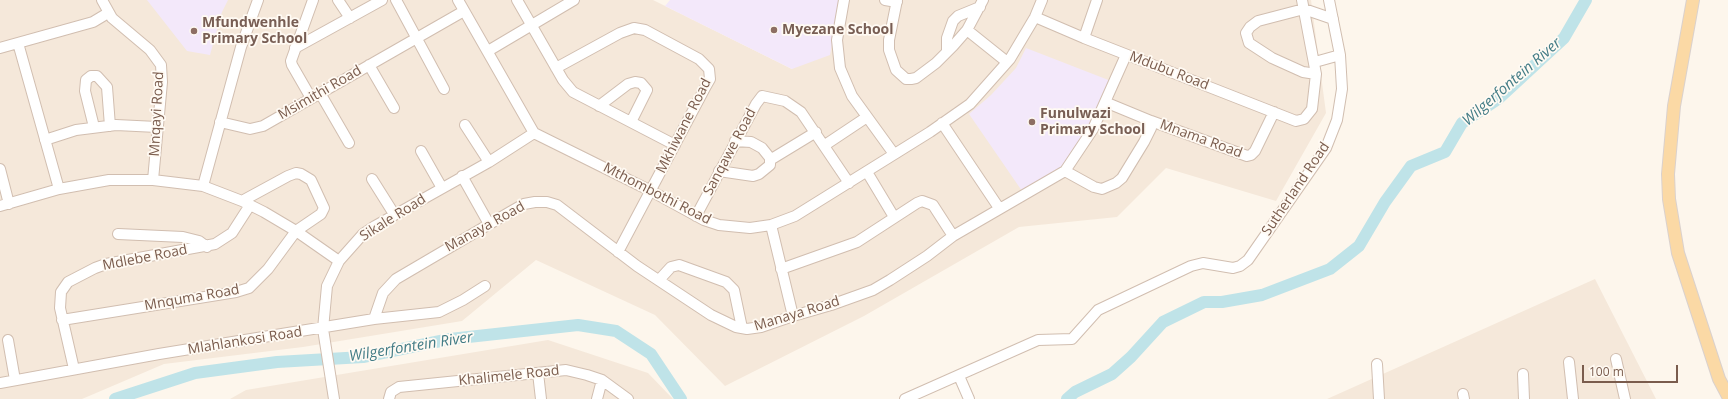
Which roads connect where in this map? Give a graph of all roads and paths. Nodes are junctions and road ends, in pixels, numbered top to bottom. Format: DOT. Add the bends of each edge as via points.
graph roads {
  1 [pos="102,0"];
  2 [pos="258,0"];
  3 [pos="313,0"];
  4 [pos="338,0"];
  5 [pos="382,0"];
  6 [pos="396,0"];
  7 [pos="458,0"];
  8 [pos="517,0"];
  9 [pos="574,0"];
  10 [pos="844,0"];
  11 [pos="886,0"];
  12 [pos="1042,0"];
  13 [pos="1097,0"];
  14 [pos="1329,0"];
  15 [pos="1693,0"];
  16 [pos="897,1"];
  17 [pos="981,4"];
  18 [pos="1303,5"];
  19 [pos="464,11"];
  20 [pos="108,14"];
  21 [pos="1035,17"];
  22 [pos="350,18"];
  23 [pos="1333,19"];
  24 [pos="532,25"];
  25 [pos="967,30"];
  26 [pos="416,38"];
  27 [pos="1084,38"];
  28 [pos="18,43"];
  29 [pos="0,48"];
  30 [pos="295,48"];
  31 [pos="488,51"];
  32 [pos="947,52"];
  33 [pos="1126,55"];
  34 [pos="1340,55"];
  35 [pos="1007,62"];
  36 [pos="1315,62"];
  37 [pos="369,65"];
  38 [pos="556,68"];
  39 [pos="1316,74"];
  40 [pos="444,89"];
  41 [pos="320,93"];
  42 [pos="311,98"];
  43 [pos="1105,102"];
  44 [pos="599,106"];
  45 [pos="394,108"];
  46 [pos="1274,112"];
  47 [pos="868,117"];
  48 [pos="1151,121"];
  49 [pos="220,122"];
  50 [pos="631,122"];
  51 [pos="942,123"];
  52 [pos="465,125"];
  53 [pos="110,126"];
  54 [pos="94,127"];
  55 [pos="157,127"];
  56 [pos="816,132"];
  57 [pos="534,133"];
  58 [pos="45,140"];
  59 [pos="735,141"];
  60 [pos="349,143"];
  61 [pos="675,145"];
  62 [pos="824,145"];
  63 [pos="421,152"];
  64 [pos="894,154"];
  65 [pos="770,160"];
  66 [pos="489,162"];
  67 [pos="0,169"];
  68 [pos="719,171"];
  69 [pos="1065,171"];
  70 [pos="867,172"];
  71 [pos="462,176"];
  72 [pos="372,179"];
  73 [pos="154,180"];
  74 [pos="849,183"];
  75 [pos="203,186"];
  76 [pos="442,188"];
  77 [pos="58,189"];
  78 [pos="652,191"];
  79 [pos="246,203"];
  80 [pos="5,205"];
  81 [pos="999,208"];
  82 [pos="394,214"];
  83 [pos="696,216"];
  84 [pos="894,217"];
  85 [pos="489,224"];
  86 [pos="771,225"];
  87 [pos="296,231"];
  88 [pos="118,234"];
  89 [pos="953,236"];
  90 [pos="207,247"];
  91 [pos="618,252"];
  92 [pos="339,261"];
  93 [pos="781,269"];
  94 [pos="659,280"];
  95 [pos="485,286"];
  96 [pos="792,316"];
  97 [pos="374,319"];
  98 [pos="62,320"];
  99 [pos="742,328"];
  100 [pos="323,329"];
  101 [pos="8,340"];
  102 [pos="1616,359"];
  103 [pos="1569,362"];
  104 [pos="1377,364"];
  105 [pos="74,369"];
  106 [pos="538,373"];
  107 [pos="1522,374"];
  108 [pos="959,376"];
  109 [pos="15,380"];
  110 [pos="602,380"];
  111 [pos="0,383"];
  112 [pos="1728,395"];
  113 [pos="911,398"];
  114 [pos="334,399"];
  115 [pos="389,399"];
  116 [pos="541,399"];
  117 [pos="596,399"];
  118 [pos="628,399"];
  119 [pos="969,399"];
  120 [pos="1379,399"];
  121 [pos="1524,399"];
  122 [pos="1573,399"];
  123 [pos="1625,399"];
  1 -- 20 [label="street, Mnqayi Road"];
  2 -- 49 [label="street" via="241,47"];
  3 -- 30 [label="street"];
  4 -- 22 [label="street"];
  5 -- 22 [label="street"];
  6 -- 26 [label="street"];
  7 -- 19 [label="street"];
  8 -- 24 [label="street"];
  9 -- 24 [label="street"];
  10 -- 47 [label="street" via="837,40 840,68 852,96"];
  11 -- 16 [label="street"];
  12 -- 21 [label="street, Mthombothi Road"];
  13 -- 27 [label="street"];
  14 -- 23 [label="street, Sutherland Road"];
  15 -- 112 [label="main road" via="1674,106 1669,199 1678,253 1719,379"];
  16 -- 32 [label="street" via="889,40 891,59 901,76 906,79 916,78"];
  17 -- 25 [label="street"];
  17 -- 32 [label="street" via="952,21 947,38"];
  18 -- 23 [label="street"];
  18 -- 36 [label="street"];
  18 -- 39 [label="street" via="1258,21 1250,26 1246,38 1249,43 1289,67"];
  19 -- 26 [label="street, Msimithi Road"];
  19 -- 31 [label="street"];
  20 -- 28 [label="street" via="92,22"];
  20 -- 55 [label="street, Mnqayi Road" via="150,50 161,65 162,82"];
  21 -- 27 [label="street, Mdubu Road"];
  21 -- 35 [label="street, Mthombothi Road"];
  22 -- 30 [label="street"];
  23 -- 34 [label="street, Sutherland Road"];
  24 -- 31 [label="street"];
  24 -- 38 [label="street"];
  25 -- 32 [label="street"];
  25 -- 35 [label="street"];
  26 -- 37 [label="street, Msimithi Road"];
  26 -- 40 [label="street"];
  27 -- 33 [label="street, Mdubu Road"];
  28 -- 29 [label="street"];
  28 -- 58 [label="street"];
  30 -- 42 [label="street" via="292,65"];
  31 -- 57 [label="street"];
  33 -- 43 [label="street, Manaya Road"];
  33 -- 46 [label="street, Mdubu Road"];
  34 -- 36 [label="street"];
  34 -- 108 [label="street, Sutherland Road" via="1342,89 1337,120 1326,148 1251,257 1233,268 1203,263 1191,266 1098,310 1072,339 1038,340"];
  35 -- 51 [label="street, Mthombothi Road" via="970,104"];
  36 -- 39 [label="street"];
  37 -- 41 [label="street, Msimithi Road"];
  37 -- 45 [label="street"];
  38 -- 44 [label="street" via="573,92"];
  38 -- 61 [label="street, Mkhiwane Road" via="634,28 645,30 699,59 709,69 710,79"];
  39 -- 46 [label="street, Mdubu Road" via="1314,102 1310,113 1304,119 1296,122"];
  41 -- 42 [label="street, Msimithi Road"];
  41 -- 60 [label="street"];
  42 -- 49 [label="street, Msimithi Road" via="256,129"];
  43 -- 48 [label="street, Mnama Road"];
  43 -- 69 [label="street, Manaya Road" via="1093,129"];
  44 -- 50 [label="street"];
  44 -- 50 [label="street" via="628,84 641,83 647,90"];
  46 -- 48 [label="street, Mnama Road" via="1251,156"];
  47 -- 62 [label="street"];
  47 -- 64 [label="street"];
  48 -- 69 [label="street" via="1151,128 1144,142 1122,178 1116,183 1102,188 1094,187"];
  49 -- 75 [label="street"];
  50 -- 61 [label="street"];
  51 -- 64 [label="street, Mthombothi Road"];
  51 -- 81 [label="street"];
  52 -- 66 [label="street"];
  53 -- 54 [label="street"];
  53 -- 54 [label="street" via="107,87 97,76 91,76 86,80 85,91"];
  53 -- 55 [label="street" via="130,124"];
  54 -- 58 [label="street"];
  55 -- 73 [label="street, Mnqayi Road"];
  56 -- 59 [label="street, Sanqawe Road" via="795,107 785,101 762,96"];
  56 -- 62 [label="street, Sanqawe Road"];
  56 -- 65 [label="street"];
  57 -- 66 [label="street, Sikale Road"];
  57 -- 78 [label="street, Mthombothi Road"];
  58 -- 77 [label="street"];
  59 -- 65 [label="street" via="756,144 767,153"];
  59 -- 68 [label="street, Sanqawe Road"];
  61 -- 78 [label="street, Mkhiwane Road"];
  62 -- 74 [label="street, Sanqawe Road"];
  63 -- 76 [label="street"];
  64 -- 70 [label="street, Mthombothi Road"];
  65 -- 68 [label="street" via="770,165 753,176"];
  66 -- 71 [label="street, Sikale Road"];
  67 -- 80 [label="street"];
  68 -- 83 [label="street, Sanqawe Road"];
  69 -- 81 [label="street, Manaya Road"];
  70 -- 74 [label="street, Mthombothi Road"];
  70 -- 84 [label="street"];
  71 -- 76 [label="street, Sikale Road"];
  71 -- 85 [label="street"];
  72 -- 82 [label="street"];
  73 -- 75 [label="street"];
  73 -- 77 [label="street" via="109,180"];
  74 -- 86 [label="street, Mthombothi Road" via="795,216"];
  75 -- 79 [label="street"];
  76 -- 82 [label="street, Sikale Road"];
  77 -- 80 [label="street"];
  78 -- 83 [label="street, Mthombothi Road"];
  78 -- 91 [label="street, Mkhiwane Road"];
  79 -- 87 [label="street"];
  79 -- 87 [label="street, Mnquma Road" via="288,176 301,174 311,180 324,208 321,214"];
  79 -- 90 [label="street, Mdlebe Road" via="232,233"];
  81 -- 89 [label="street, Manaya Road"];
  82 -- 92 [label="street, Sikale Road" via="364,234"];
  83 -- 86 [label="street, Mthombothi Road" via="719,225 750,228"];
  84 -- 89 [label="street" via="917,202 927,201 938,211"];
  84 -- 93 [label="street" via="857,242"];
  85 -- 91 [label="street, Manaya Road" via="524,204 547,202 569,213"];
  85 -- 97 [label="street, Manaya Road" via="396,279 383,293"];
  86 -- 93 [label="street"];
  87 -- 92 [label="street"];
  87 -- 98 [label="street, Mnquma Road" via="268,269 249,288"];
  88 -- 90 [label="street" via="182,237 199,241"];
  89 -- 96 [label="street, Manaya Road" via="927,256 873,290"];
  90 -- 98 [label="street, Mdlebe Road" via="106,264 74,278 61,292"];
  91 -- 94 [label="street, Manaya Road"];
  92 -- 100 [label="street, Sikale Road" via="327,286"];
  93 -- 96 [label="street"];
  94 -- 99 [label="street, Manaya Road" via="725,323"];
  94 -- 99 [label="street" via="671,267 679,265 726,282 734,290"];
  95 -- 97 [label="street, Mlahlankosi Road" via="438,312"];
  96 -- 99 [label="street, Manaya Road" via="761,327"];
  97 -- 100 [label="street, Mlahlankosi Road"];
  98 -- 105 [label="street, Mdlebe Road"];
  100 -- 105 [label="street, Mlahlankosi Road"];
  100 -- 114 [label="street, Sikale Road"];
  101 -- 109 [label="street"];
  102 -- 123 [label="street"];
  103 -- 122 [label="street"];
  104 -- 120 [label="street"];
  105 -- 109 [label="street, Mlahlankosi Road"];
  106 -- 110 [label="street, Khalimele Road" via="572,371"];
  106 -- 115 [label="street, Khalimele Road" via="399,387 391,392"];
  106 -- 116 [label="street"];
  107 -- 121 [label="street"];
  108 -- 113 [label="street"];
  108 -- 119 [label="street"];
  109 -- 111 [label="street, Mlahlankosi Road"];
  110 -- 117 [label="street"];
  110 -- 118 [label="street, Khalimele Road"];
}
